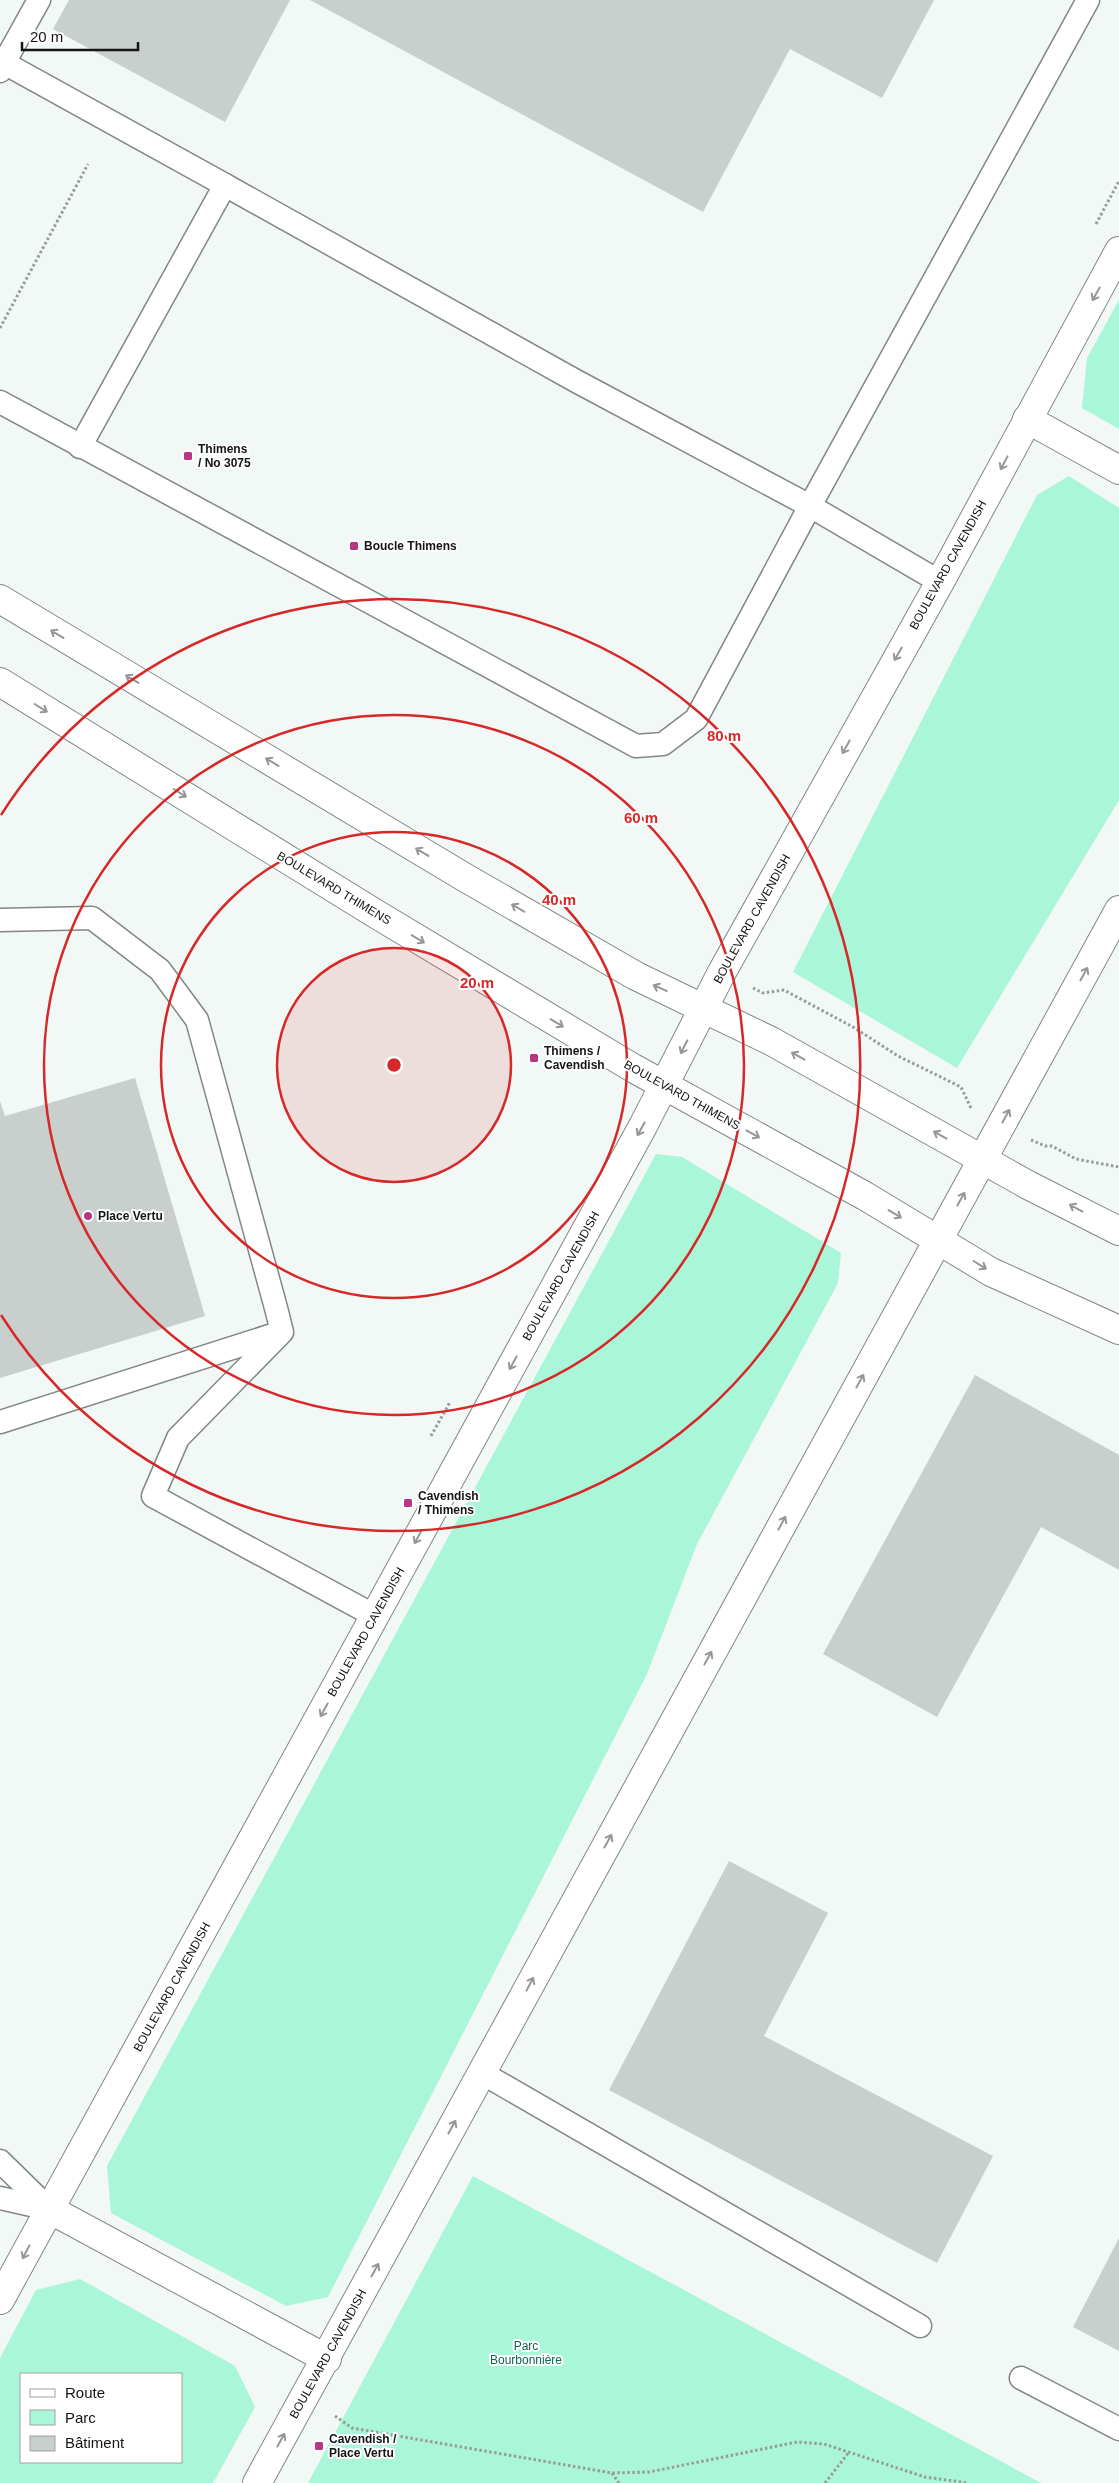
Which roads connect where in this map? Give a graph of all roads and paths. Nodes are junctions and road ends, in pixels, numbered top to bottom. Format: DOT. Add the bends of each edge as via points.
graph roads {
  1 [pos="38,0"];
  2 [pos="1088,0"];
  3 [pos="2,67"];
  4 [pos="88,164"];
  5 [pos="225,185"];
  6 [pos="1119,251"];
  7 [pos="0,328"];
  8 [pos="0,402"];
  9 [pos="1027,419"];
  10 [pos="80,447"];
  11 [pos="1119,470"];
  12 [pos="810,506"];
  13 [pos="940,582"];
  14 [pos="0,599"];
  15 [pos="0,682"];
  16 [pos="1119,910"];
  17 [pos="0,920"];
  18 [pos="770,993"];
  19 [pos="704,1008"];
  20 [pos="664,1086"];
  21 [pos="967,1101"];
  22 [pos="1052,1146"];
  23 [pos="982,1159"];
  24 [pos="1119,1167"];
  25 [pos="1119,1231"];
  26 [pos="938,1239"];
  27 [pos="1119,1330"];
  28 [pos="282,1332"];
  29 [pos="0,1422"];
  30 [pos="375,1616"];
  31 [pos="482,2073"];
  32 [pos="0,2161"];
  33 [pos="0,2198"];
  34 [pos="49,2209"];
  35 [pos="0,2300"];
  36 [pos="920,2326"];
  37 [pos="326,2359"];
  38 [pos="1021,2378"];
  39 [pos="335,2416"];
  40 [pos="1119,2429"];
  41 [pos="849,2452"];
  42 [pos="612,2473"];
  43 [pos="257,2483"];
  44 [pos="619,2483"];
  45 [pos="825,2483"];
  46 [pos="968,2483"];
  1 -- 3 [label="lane"];
  2 -- 12 [label="lane"];
  3 -- 5 [label="lane"];
  4 -- 7 [label="path"];
  5 -- 10 [label="lane"];
  5 -- 12 [label="lane" via="576,381"];
  6 -- 9 [label="main road, BOULEVARD CAVENDISH, one-way"];
  8 -- 10 [label="lane"];
  9 -- 11 [label="main road"];
  9 -- 13 [label="main road, BOULEVARD CAVENDISH, one-way"];
  10 -- 12 [label="lane" via="636,746 663,744 696,719"];
  12 -- 13 [label="lane"];
  13 -- 19 [label="main road, BOULEVARD CAVENDISH, one-way"];
  19 -- 14 [label="main road, one-way" via="636,976 498,897"];
  15 -- 20 [label="main road, BOULEVARD THIMENS, one-way" via="376,914"];
  23 -- 16 [label="main road, BOULEVARD CAVENDISH, one-way"];
  17 -- 28 [label="lane" via="92,918 160,970 197,1020"];
  18 -- 21 [label="path" via="784,990 853,1027 898,1056 961,1088"];
  19 -- 20 [label="main road, BOULEVARD CAVENDISH, one-way"];
  23 -- 19 [label="main road, one-way" via="771,1041"];
  20 -- 26 [label="main road, BOULEVARD THIMENS, one-way"];
  20 -- 30 [label="main road, BOULEVARD CAVENDISH, one-way"];
  22 -- 24 [label="path" via="1076,1159"];
  25 -- 23 [label="main road, one-way"];
  26 -- 23 [label="main road, BOULEVARD CAVENDISH, one-way"];
  26 -- 27 [label="main road, BOULEVARD THIMENS, one-way" via="1009,1282"];
  31 -- 26 [label="main road, BOULEVARD CAVENDISH, one-way"];
  28 -- 29 [label="lane"];
  28 -- 30 [label="lane" via="178,1438 153,1496"];
  30 -- 34 [label="main road, BOULEVARD CAVENDISH, one-way"];
  31 -- 36 [label="lane"];
  37 -- 31 [label="main road, BOULEVARD CAVENDISH, one-way"];
  32 -- 34 [label="lane"];
  33 -- 34 [label="lane"];
  34 -- 35 [label="main road, BOULEVARD CAVENDISH, one-way"];
  34 -- 37 [label="main road"];
  43 -- 37 [label="main road, BOULEVARD CAVENDISH, one-way"];
  38 -- 40 [label="lane"];
  39 -- 42 [label="path" via="352,2428"];
  41 -- 42 [label="path" via="824,2444 797,2442 649,2472"];
  41 -- 45 [label="path"];
  41 -- 46 [label="path" via="924,2477"];
  42 -- 44 [label="path"];
}
